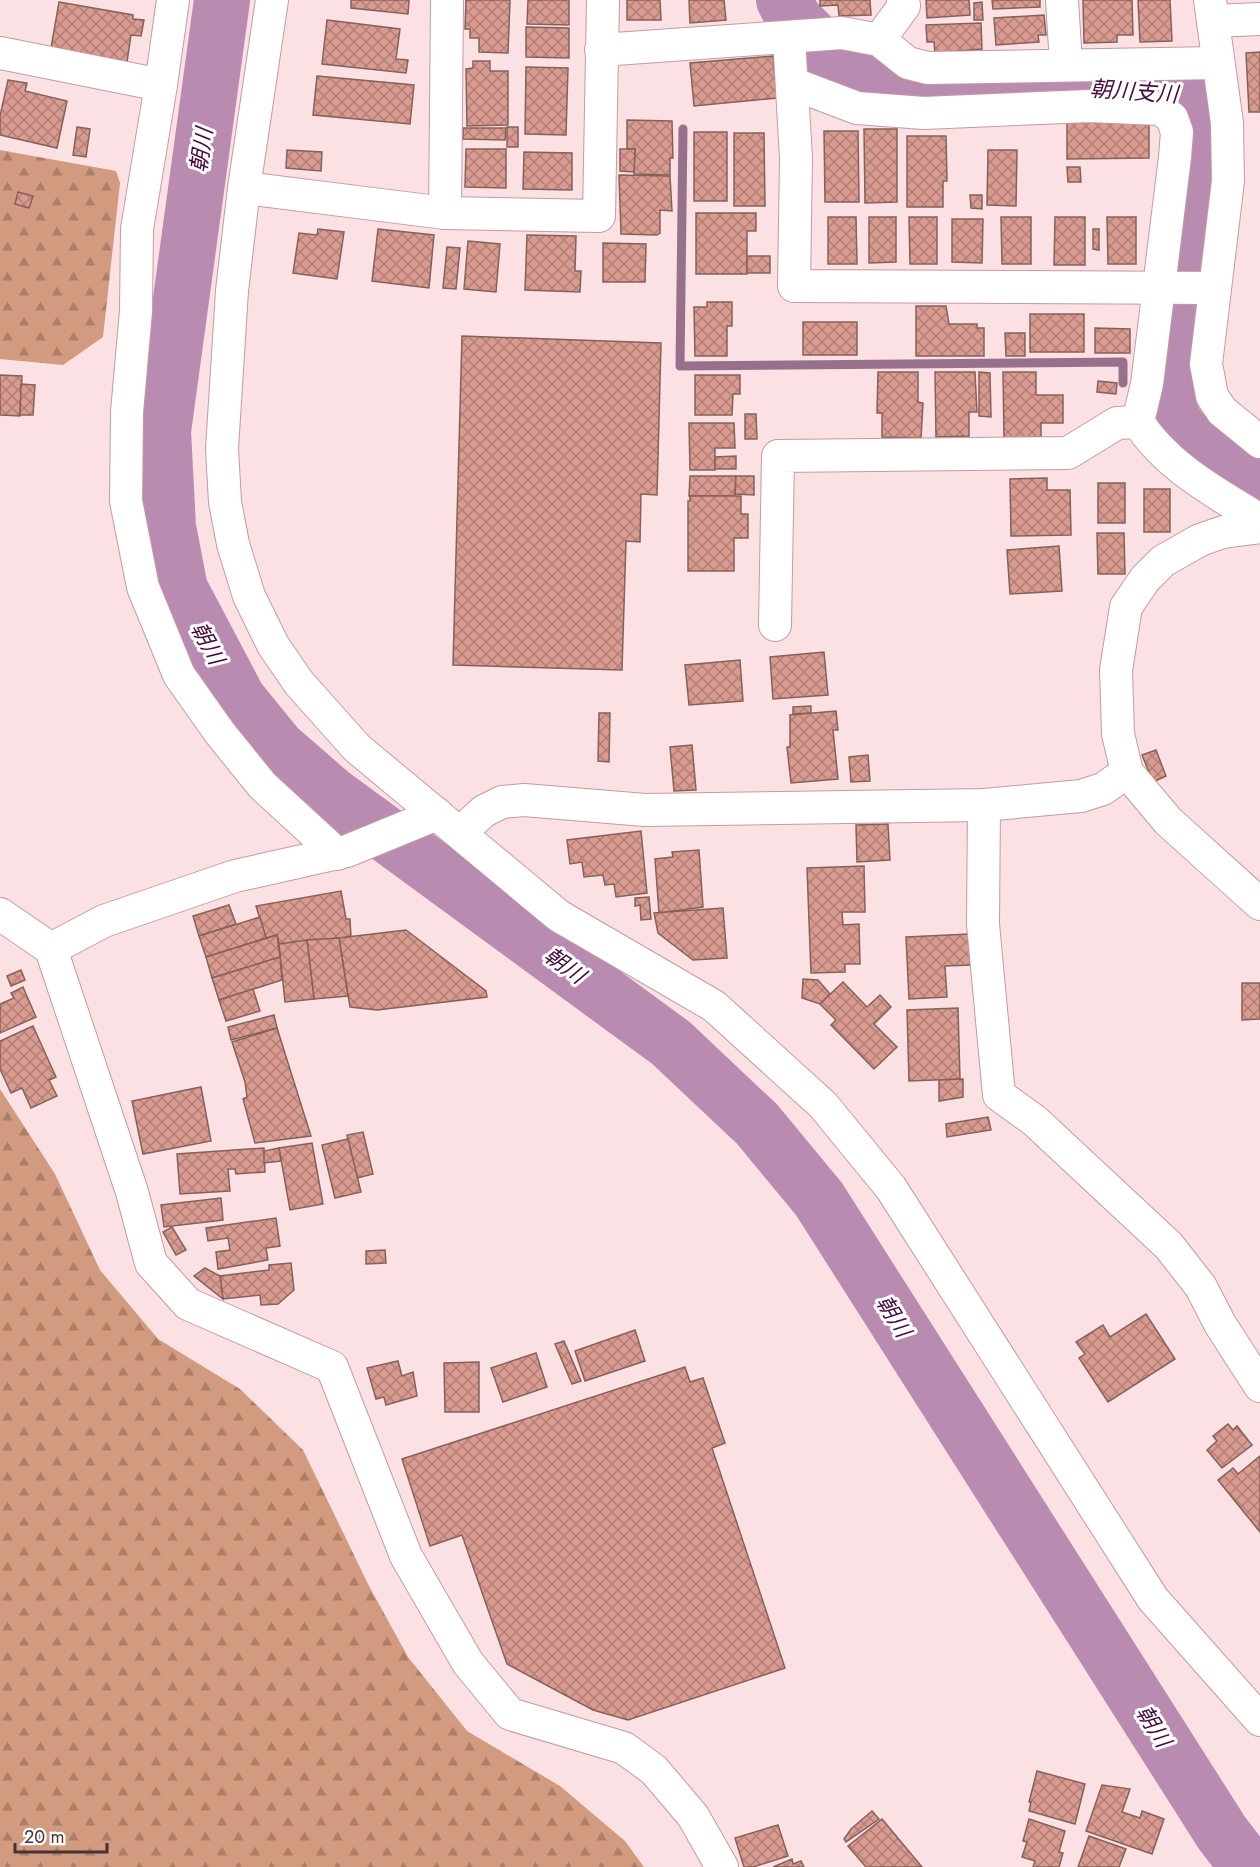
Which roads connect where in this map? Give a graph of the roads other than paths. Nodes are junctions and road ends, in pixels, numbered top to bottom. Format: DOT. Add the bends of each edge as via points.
graph roads {
  1 [pos="173,0"];
  2 [pos="272,0"];
  3 [pos="447,0"];
  4 [pos="603,0"];
  5 [pos="903,0"];
  6 [pos="1062,0"];
  7 [pos="1211,10"];
  8 [pos="1260,19"];
  9 [pos="791,38"];
  10 [pos="879,40"];
  11 [pos="601,50"];
  12 [pos="0,53"];
  13 [pos="1217,63"];
  14 [pos="1066,64"];
  15 [pos="794,84"];
  16 [pos="161,85"];
  17 [pos="244,189"];
  18 [pos="445,213"];
  19 [pos="1185,288"];
  20 [pos="1138,422"];
  21 [pos="1260,442"];
  22 [pos="1260,520"];
  23 [pos="1260,527"];
  24 [pos="776,625"];
  25 [pos="1127,772"];
  26 [pos="984,805"];
  27 [pos="436,824"];
  28 [pos="342,853"];
  29 [pos="1260,904"];
  30 [pos="0,914"];
  31 [pos="51,949"];
  32 [pos="1260,1386"];
  33 [pos="1260,1720"];
  34 [pos="722,1867"];
  1 -- 16 [label="street"];
  2 -- 17 [label="street"];
  3 -- 18 [label="street"];
  4 -- 11 [label="street"];
  5 -- 10 [label="street" via="904,6"];
  6 -- 14 [label="street"];
  7 -- 8 [label="street"];
  7 -- 13 [label="street"];
  9 -- 10 [label="street" via="842,33"];
  9 -- 11 [label="street"];
  9 -- 15 [label="street"];
  10 -- 14 [label="street" via="908,63 928,68"];
  11 -- 18 [label="street" via="599,216"];
  12 -- 16 [label="street"];
  13 -- 14 [label="street"];
  13 -- 19 [label="street" via="1229,152"];
  15 -- 19 [label="street" via="857,108 915,112 1089,106 1160,109 1172,118 1177,132"];
  15 -- 19 [label="street" via="794,286"];
  16 -- 28 [label="street" via="137,229 136,311 127,412 126,501 143,587 179,675 220,733 262,785"];
  17 -- 18 [label="street"];
  17 -- 27 [label="street" via="223,418 225,502 233,544 249,596 273,645 299,683 357,748"];
  19 -- 20 [label="street" via="1148,384"];
  19 -- 21 [label="street" via="1212,396 1221,411"];
  20 -- 22 [label="street" via="1153,445 1172,463"];
  20 -- 24 [label="street" via="1117,423 1068,453 778,456"];
  23 -- 25 [label="street" via="1223,532 1180,549 1145,579 1126,607 1116,670 1118,734"];
  25 -- 26 [label="street" via="1103,789 1081,796"];
  25 -- 29 [label="street" via="1168,821"];
  26 -- 27 [label="street" via="645,810 524,800 502,802"];
  26 -- 32 [label="street" via="982,924 999,1095 1035,1121 1169,1246 1201,1287"];
  27 -- 28 [label="street"];
  27 -- 33 [label="street" via="559,916 714,1006 823,1105 891,1188 1153,1599"];
  28 -- 31 [label="street" via="235,876 104,921"];
  30 -- 31 [label="street"];
  31 -- 34 [label="street" via="132,1192 151,1263 188,1304 332,1367 406,1556 468,1663 510,1714 624,1748 654,1770 693,1816"];
}
